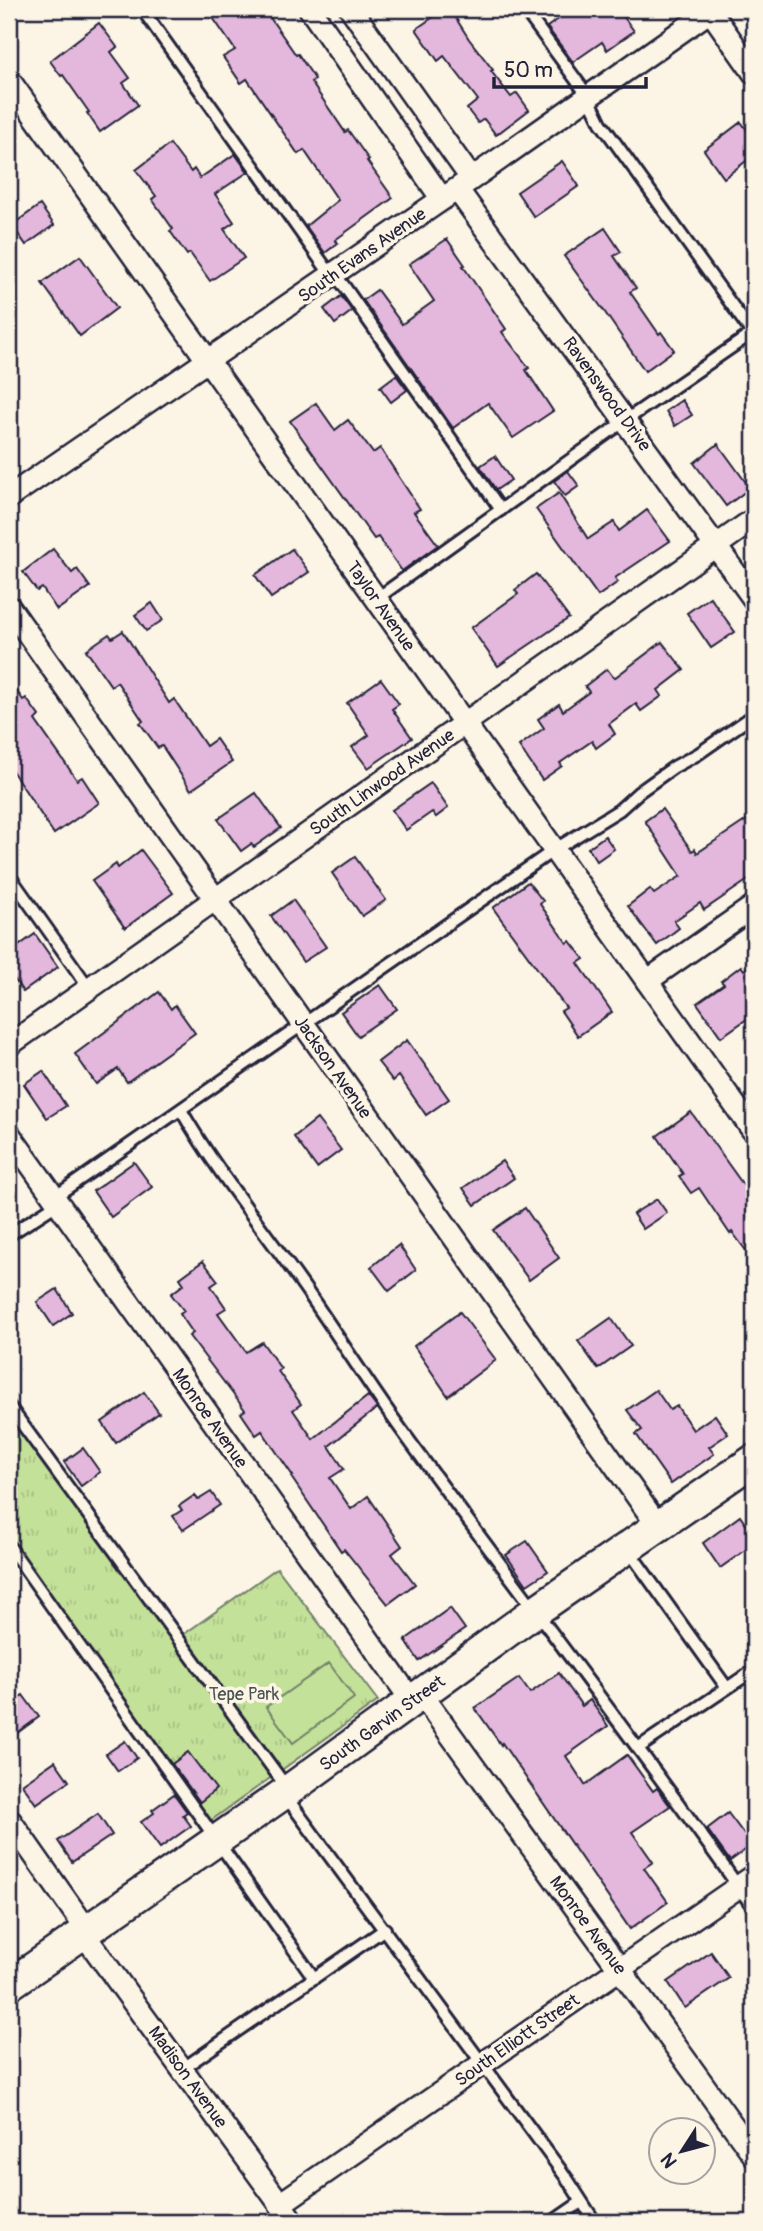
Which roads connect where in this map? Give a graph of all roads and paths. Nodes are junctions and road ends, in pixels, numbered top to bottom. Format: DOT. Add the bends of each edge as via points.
graph roads {
  1 [pos="142,9"];
  2 [pos="310,9"];
  3 [pos="351,9"];
  4 [pos="524,9"];
  5 [pos="711,9"];
  6 [pos="754,73"];
  7 [pos="9,80"];
  8 [pos="588,96"];
  9 [pos="457,189"];
  10 [pos="334,274"];
  11 [pos="753,332"];
  12 [pos="207,360"];
  13 [pos="626,420"];
  14 [pos="9,498"];
  15 [pos="500,510"];
  16 [pos="754,519"];
  17 [pos="717,546"];
  18 [pos="376,599"];
  19 [pos="754,599"];
  20 [pos="9,607"];
  21 [pos="754,715"];
  22 [pos="465,724"];
  23 [pos="554,850"];
  24 [pos="9,875"];
  25 [pos="215,900"];
  26 [pos="754,906"];
  27 [pos="647,981"];
  28 [pos="89,988"];
  29 [pos="304,1025"];
  30 [pos="9,1045"];
  31 [pos="181,1110"];
  32 [pos="751,1120"];
  33 [pos="9,1134"];
  34 [pos="55,1201"];
  35 [pos="9,1236"];
  36 [pos="9,1406"];
  37 [pos="754,1460"];
  38 [pos="658,1526"];
  39 [pos="9,1546"];
  40 [pos="626,1548"];
  41 [pos="537,1611"];
  42 [pos="754,1670"];
  43 [pos="726,1688"];
  44 [pos="417,1698"];
  45 [pos="638,1748"];
  46 [pos="286,1792"];
  47 [pos="9,1819"];
  48 [pos="216,1840"];
  49 [pos="746,1881"];
  50 [pos="754,1909"];
  51 [pos="385,1929"];
  52 [pos="85,1932"];
  53 [pos="620,1969"];
  54 [pos="314,1978"];
  55 [pos="9,1986"];
  56 [pos="482,2065"];
  57 [pos="182,2069"];
  58 [pos="754,2155"];
  59 [pos="581,2202"];
  60 [pos="280,2204"];
  61 [pos="293,2222"];
  62 [pos="552,2222"];
  63 [pos="595,2222"];
  1 -- 10 [label="lane"];
  2 -- 9 [label="street, Ravenswood Drive"];
  3 -- 9 [label="street, Ravenswood Drive"];
  4 -- 8 [label="lane"];
  5 -- 6 [label="street"];
  5 -- 8 [label="street, South Evans Avenue"];
  7 -- 12 [label="street, Taylor Avenue"];
  8 -- 9 [label="street, South Evans Avenue"];
  8 -- 11 [label="lane" via="601,124"];
  9 -- 10 [label="street, South Evans Avenue"];
  9 -- 13 [label="street, Ravenswood Drive"];
  10 -- 12 [label="street, South Evans Avenue"];
  10 -- 15 [label="lane"];
  11 -- 13 [label="lane"];
  12 -- 14 [label="street, South Evans Avenue"];
  12 -- 18 [label="street, Taylor Avenue"];
  13 -- 15 [label="lane"];
  13 -- 17 [label="street, Ravenswood Drive"];
  15 -- 18 [label="lane"];
  16 -- 17 [label="street, South Linwood Avenue"];
  17 -- 19 [label="street, Ravenswood Drive"];
  17 -- 22 [label="street, South Linwood Avenue"];
  18 -- 22 [label="street, Taylor Avenue"];
  20 -- 25 [label="street, Jackson Avenue"];
  21 -- 23 [label="lane"];
  22 -- 23 [label="street, Taylor Avenue"];
  22 -- 25 [label="street, South Linwood Avenue"];
  23 -- 27 [label="street, Taylor Avenue"];
  23 -- 29 [label="lane"];
  24 -- 28 [label="lane"];
  25 -- 28 [label="street, South Linwood Avenue"];
  25 -- 29 [label="street, Jackson Avenue"];
  26 -- 27 [label="street"];
  27 -- 32 [label="street, Taylor Avenue"];
  28 -- 30 [label="street, South Linwood Avenue"];
  29 -- 31 [label="lane"];
  29 -- 38 [label="street, Jackson Avenue"];
  31 -- 34 [label="lane"];
  31 -- 41 [label="lane" via="401,1429"];
  33 -- 34 [label="street, Monroe Avenue"];
  34 -- 35 [label="lane"];
  34 -- 44 [label="street, Monroe Avenue"];
  36 -- 46 [label="lane"];
  37 -- 38 [label="street, South Garvin Street"];
  38 -- 40 [label="street, South Garvin Street"];
  39 -- 48 [label="lane"];
  40 -- 41 [label="street, South Garvin Street"];
  40 -- 43 [label="lane"];
  41 -- 44 [label="street, South Garvin Street"];
  41 -- 45 [label="lane"];
  42 -- 43 [label="lane"];
  43 -- 45 [label="lane"];
  44 -- 46 [label="street, South Garvin Street"];
  44 -- 53 [label="street, Monroe Avenue"];
  45 -- 49 [label="lane"];
  46 -- 48 [label="street, South Garvin Street"];
  46 -- 51 [label="lane"];
  47 -- 52 [label="street, Madison Avenue"];
  48 -- 52 [label="street, South Garvin Street"];
  48 -- 54 [label="lane"];
  49 -- 50 [label="lane"];
  49 -- 53 [label="street, South Elliott Street"];
  51 -- 54 [label="lane"];
  51 -- 56 [label="lane"];
  52 -- 55 [label="street, South Garvin Street"];
  52 -- 57 [label="street, Madison Avenue"];
  53 -- 56 [label="street, South Elliott Street"];
  53 -- 58 [label="street, Monroe Avenue"];
  54 -- 57 [label="lane"];
  56 -- 59 [label="lane"];
  56 -- 60 [label="street, South Elliott Street"];
  57 -- 60 [label="street, Madison Avenue"];
  59 -- 62 [label="lane"];
  59 -- 63 [label="lane"];
  60 -- 61 [label="street, Madison Avenue"];
}
